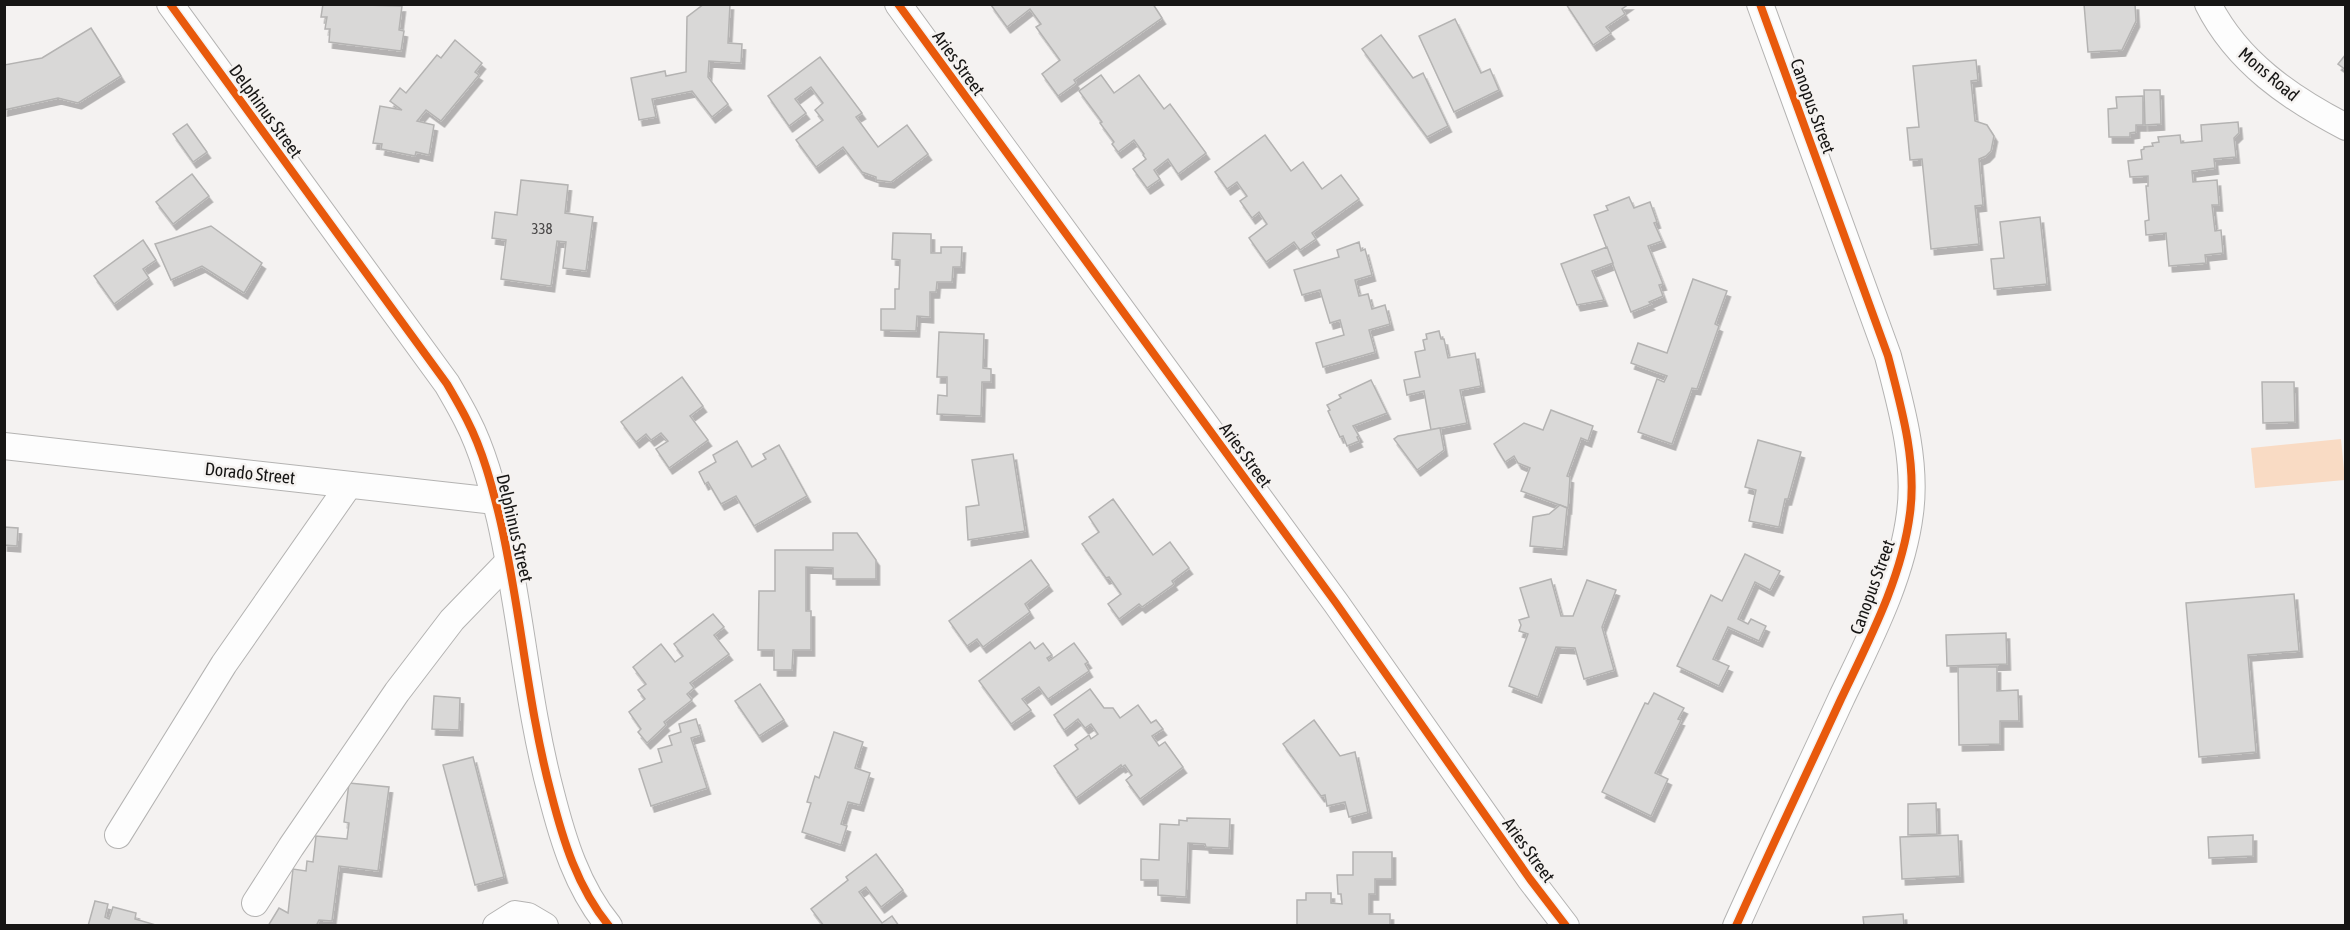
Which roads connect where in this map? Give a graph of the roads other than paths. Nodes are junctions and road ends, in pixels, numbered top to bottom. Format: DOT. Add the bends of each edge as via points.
graph roads {
  1 [pos="170,4"];
  2 [pos="898,4"];
  3 [pos="1760,4"];
  4 [pos="2208,4"];
  5 [pos="2346,127"];
  6 [pos="4,446"];
  7 [pos="349,485"];
  8 [pos="495,501"];
  9 [pos="509,561"];
  10 [pos="118,835"];
  11 [pos="255,903"];
  12 [pos="605,924"];
  13 [pos="496,926"];
  14 [pos="544,926"];
  15 [pos="1566,926"];
  16 [pos="1736,926"];
  1 -- 8 [label="street, Delphinus Street" via="447,384 468,421"];
  2 -- 15 [label="street, Aries Street" via="1336,603"];
  3 -- 16 [label="street, Canopus Street" via="1888,356 1904,417 1912,483 1911,512 1899,563 1869,640"];
  4 -- 5 [label="street, Mons Road" via="2230,41 2253,64 2280,88"];
  6 -- 7 [label="street, Dorado Street"];
  7 -- 8 [label="street, Dorado Street"];
  7 -- 10 [label="street" via="224,664"];
  8 -- 9 [label="street, Delphinus Street"];
  9 -- 11 [label="street" via="452,620 397,692"];
  9 -- 12 [label="street, Delphinus Street" via="538,742 562,835 573,865"];
  13 -- 14 [label="street" via="515,914 528,916"];
}
